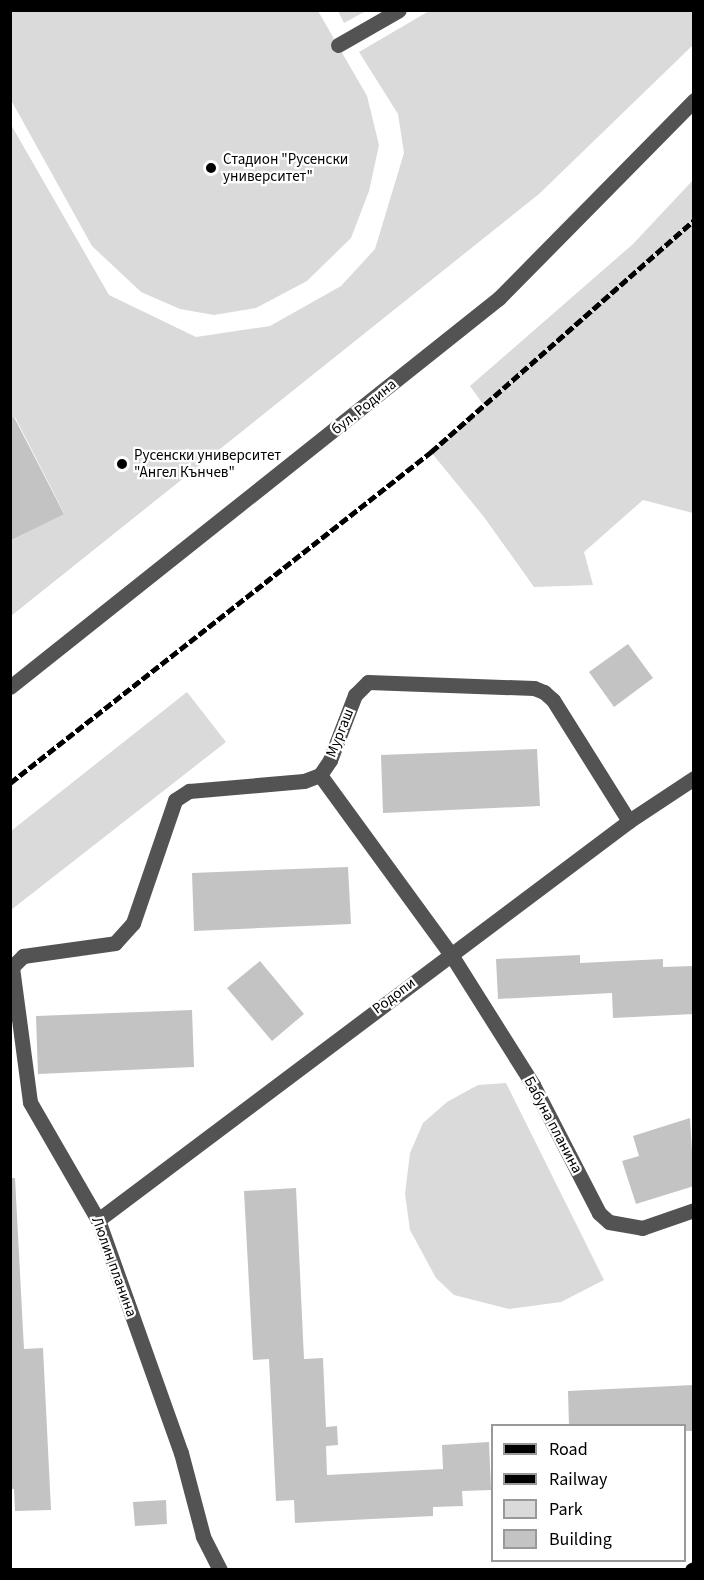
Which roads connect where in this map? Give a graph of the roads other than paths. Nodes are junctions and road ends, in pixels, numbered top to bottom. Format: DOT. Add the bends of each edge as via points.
graph roads {
  1 [pos="399,10"];
  2 [pos="338,45"];
  3 [pos="693,100"];
  4 [pos="10,687"];
  5 [pos="320,775"];
  6 [pos="693,778"];
  7 [pos="628,821"];
  8 [pos="450,953"];
  9 [pos="12,967"];
  10 [pos="693,1210"];
  11 [pos="98,1220"];
  12 [pos="220,1569"];
  1 -- 2 [label="street"];
  3 -- 4 [label="street, бул. Родина" via="500,298"];
  5 -- 7 [label="street, Мургаш" via="356,695 368,682 534,688 553,700"];
  5 -- 8 [label="street, Бабуна планина"];
  5 -- 9 [label="street, Мургаш" via="304,781 189,791 182,795 165,820 134,923 125,934 115,943 23,956"];
  6 -- 7 [label="street, Родопи"];
  7 -- 8 [label="street, Родопи"];
  8 -- 10 [label="street, Бабуна планина" via="532,1084 599,1213 609,1222 642,1228"];
  8 -- 11 [label="street, Родопи"];
  9 -- 11 [label="street, Люлин планина" via="30,1102"];
  11 -- 12 [label="street, Люлин планина" via="181,1453 203,1536"];
}
